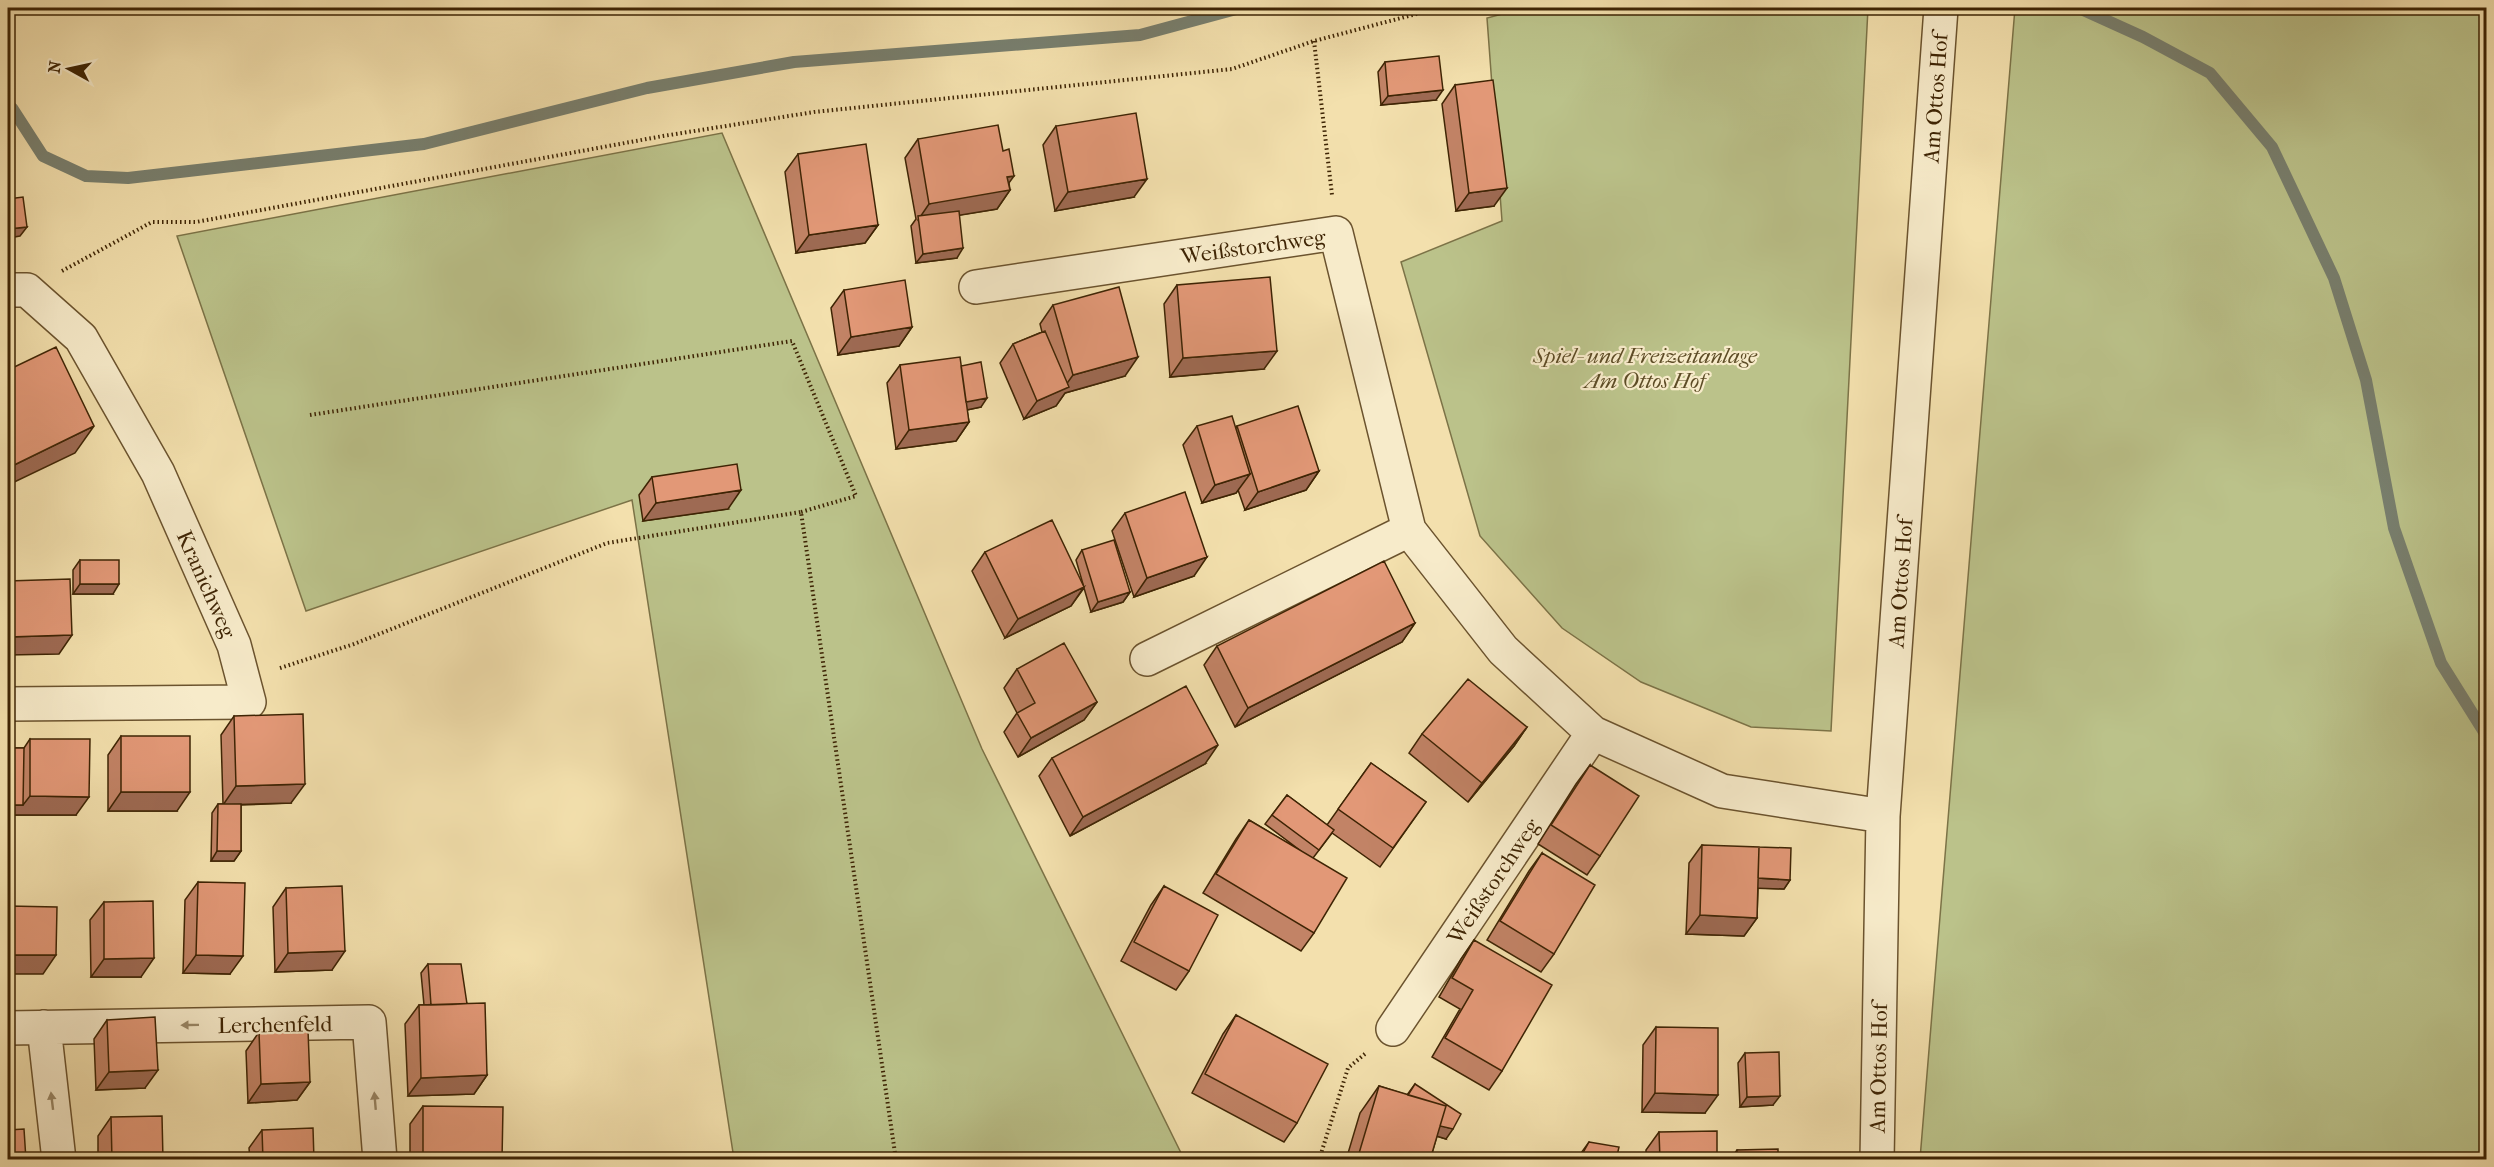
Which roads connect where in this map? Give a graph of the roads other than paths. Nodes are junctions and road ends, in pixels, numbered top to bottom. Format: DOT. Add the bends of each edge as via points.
graph roads {
  1 [pos="1941,8"];
  2 [pos="976,287"];
  3 [pos="17,290"];
  4 [pos="1409,530"];
  5 [pos="1147,659"];
  6 [pos="8,704"];
  7 [pos="1593,733"];
  8 [pos="1883,816"];
  9 [pos="44,1027"];
  10 [pos="8,1028"];
  11 [pos="1394,1029"];
  12 [pos="59,1160"];
  13 [pos="380,1160"];
  14 [pos="1877,1160"];
  1 -- 8 [label="street, Am Ottos Hof"];
  2 -- 4 [label="street, Weißstorchweg" via="1336,233"];
  3 -- 6 [label="street, Kranichweg" via="81,338 158,473 234,645 249,702"];
  4 -- 5 [label="street"];
  4 -- 7 [label="street, Weißstorchweg" via="1503,650"];
  7 -- 8 [label="street, Weißstorchweg" via="1722,791"];
  7 -- 11 [label="street, Weißstorchweg"];
  8 -- 14 [label="street, Am Ottos Hof"];
  9 -- 10 [label="street, Lerchenfeld"];
  12 -- 9 [label="street, one-way"];
  13 -- 9 [label="street, Lerchenfeld, one-way" via="369,1022"];
}
